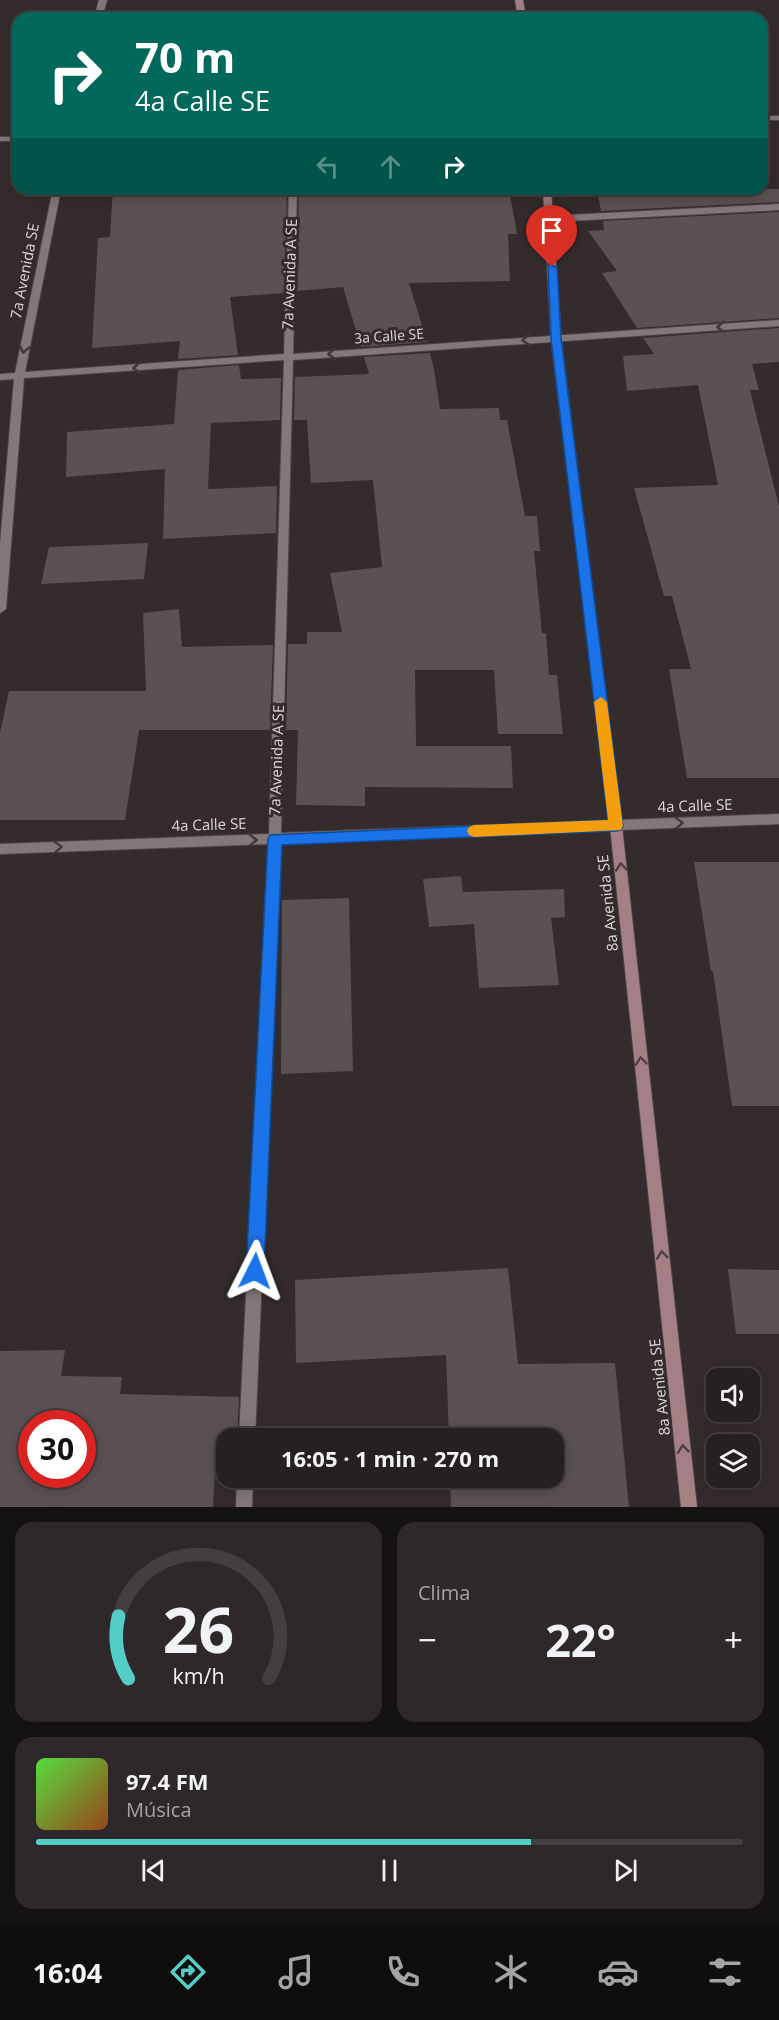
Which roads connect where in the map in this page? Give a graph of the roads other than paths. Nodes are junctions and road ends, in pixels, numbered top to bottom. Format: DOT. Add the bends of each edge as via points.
graph roads {
  1 [pos="56,195"];
  2 [pos="293,195"];
  3 [pos="547,195"];
  4 [pos="779,207"];
  5 [pos="549,219"];
  6 [pos="779,323"];
  7 [pos="556,338"];
  8 [pos="288,357"];
  9 [pos="19,376"];
  10 [pos="0,377"];
  11 [pos="0,609"];
  12 [pos="779,819"];
  13 [pos="616,826"];
  14 [pos="275,839"];
  15 [pos="0,849"];
  16 [pos="247,1428"];
  17 [pos="245,1488"];
  18 [pos="244,1507"];
  19 [pos="689,1507"];
  1 -- 9 [label="street, 7a Avenida SE, one-way"];
  2 -- 8 [label="street, 7a Avenida A SE"];
  3 -- 5 [label="street, 8a Avenida SE"];
  4 -- 5 [label="street"];
  5 -- 7 [label="street, 8a Avenida SE"];
  6 -- 7 [label="street, 3a Calle SE, one-way"];
  7 -- 8 [label="street, 3a Calle SE, one-way"];
  7 -- 13 [label="street, 8a Avenida SE"];
  8 -- 9 [label="street, 3a Calle SE, one-way"];
  8 -- 14 [label="street, 7a Avenida A SE"];
  9 -- 10 [label="street, 3a Calle SE"];
  9 -- 11 [label="street, 7a Avenida SE"];
  13 -- 12 [label="street, 4a Calle SE, one-way"];
  13 -- 14 [label="street, 4a Calle SE"];
  19 -- 13 [label="street, 8a Avenida SE, one-way"];
  15 -- 14 [label="street, 4a Calle SE, one-way"];
  14 -- 16 [label="street, 7a Avenida A SE"];
  17 -- 18 [label="street"];
}
